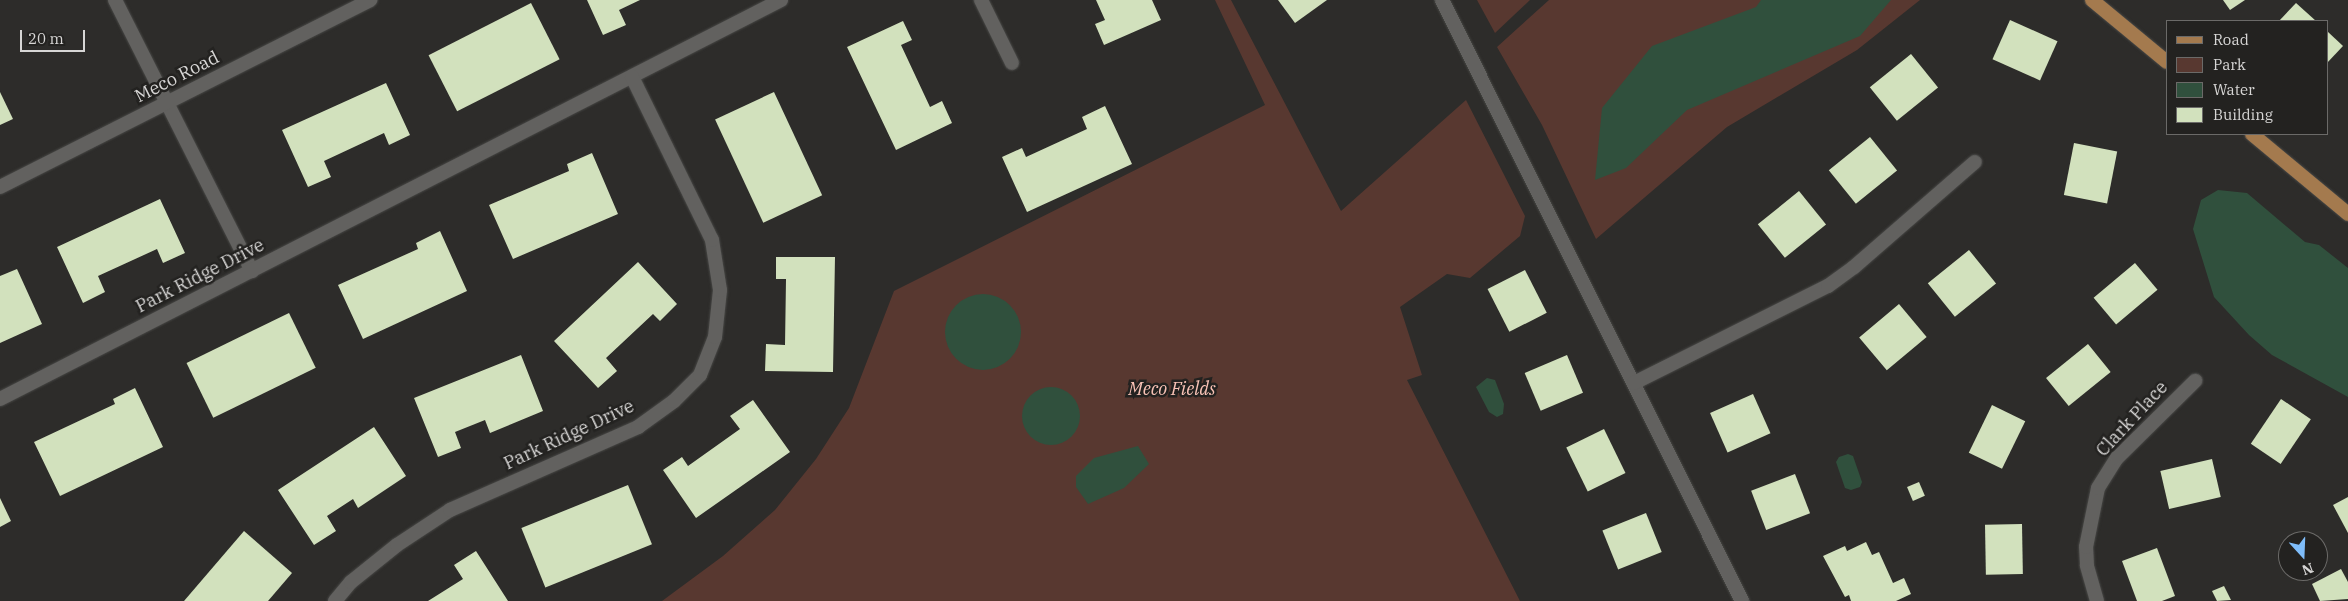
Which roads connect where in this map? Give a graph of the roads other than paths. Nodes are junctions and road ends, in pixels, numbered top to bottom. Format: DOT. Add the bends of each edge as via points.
graph roads {
  1 [pos="115,0"];
  2 [pos="371,0"];
  3 [pos="781,0"];
  4 [pos="981,0"];
  5 [pos="1442,0"];
  6 [pos="2092,0"];
  7 [pos="2166,61"];
  8 [pos="1012,63"];
  9 [pos="632,78"];
  10 [pos="168,102"];
  11 [pos="2253,135"];
  12 [pos="1975,162"];
  13 [pos="0,187"];
  14 [pos="2348,214"];
  15 [pos="252,271"];
  16 [pos="2194,381"];
  17 [pos="1634,383"];
  18 [pos="0,399"];
  19 [pos="335,601"];
  20 [pos="1742,601"];
  21 [pos="2097,601"];
  1 -- 10 [label="street"];
  2 -- 10 [label="street, Meco Road"];
  3 -- 9 [label="street, Park Ridge Drive"];
  4 -- 8 [label="street"];
  5 -- 17 [label="street"];
  6 -- 7 [label="main road"];
  9 -- 15 [label="street, Park Ridge Drive"];
  9 -- 19 [label="street, Park Ridge Drive" via="712,240 720,290 715,337 700,375 674,401 638,427 450,510 397,545 352,582"];
  10 -- 13 [label="street, Meco Road"];
  10 -- 15 [label="street"];
  11 -- 14 [label="main road"];
  12 -- 17 [label="street" via="1828,286"];
  15 -- 18 [label="street, Park Ridge Drive"];
  16 -- 21 [label="street, Clark Place" via="2117,458 2098,488 2086,547 2087,565"];
  17 -- 20 [label="street"];
}
